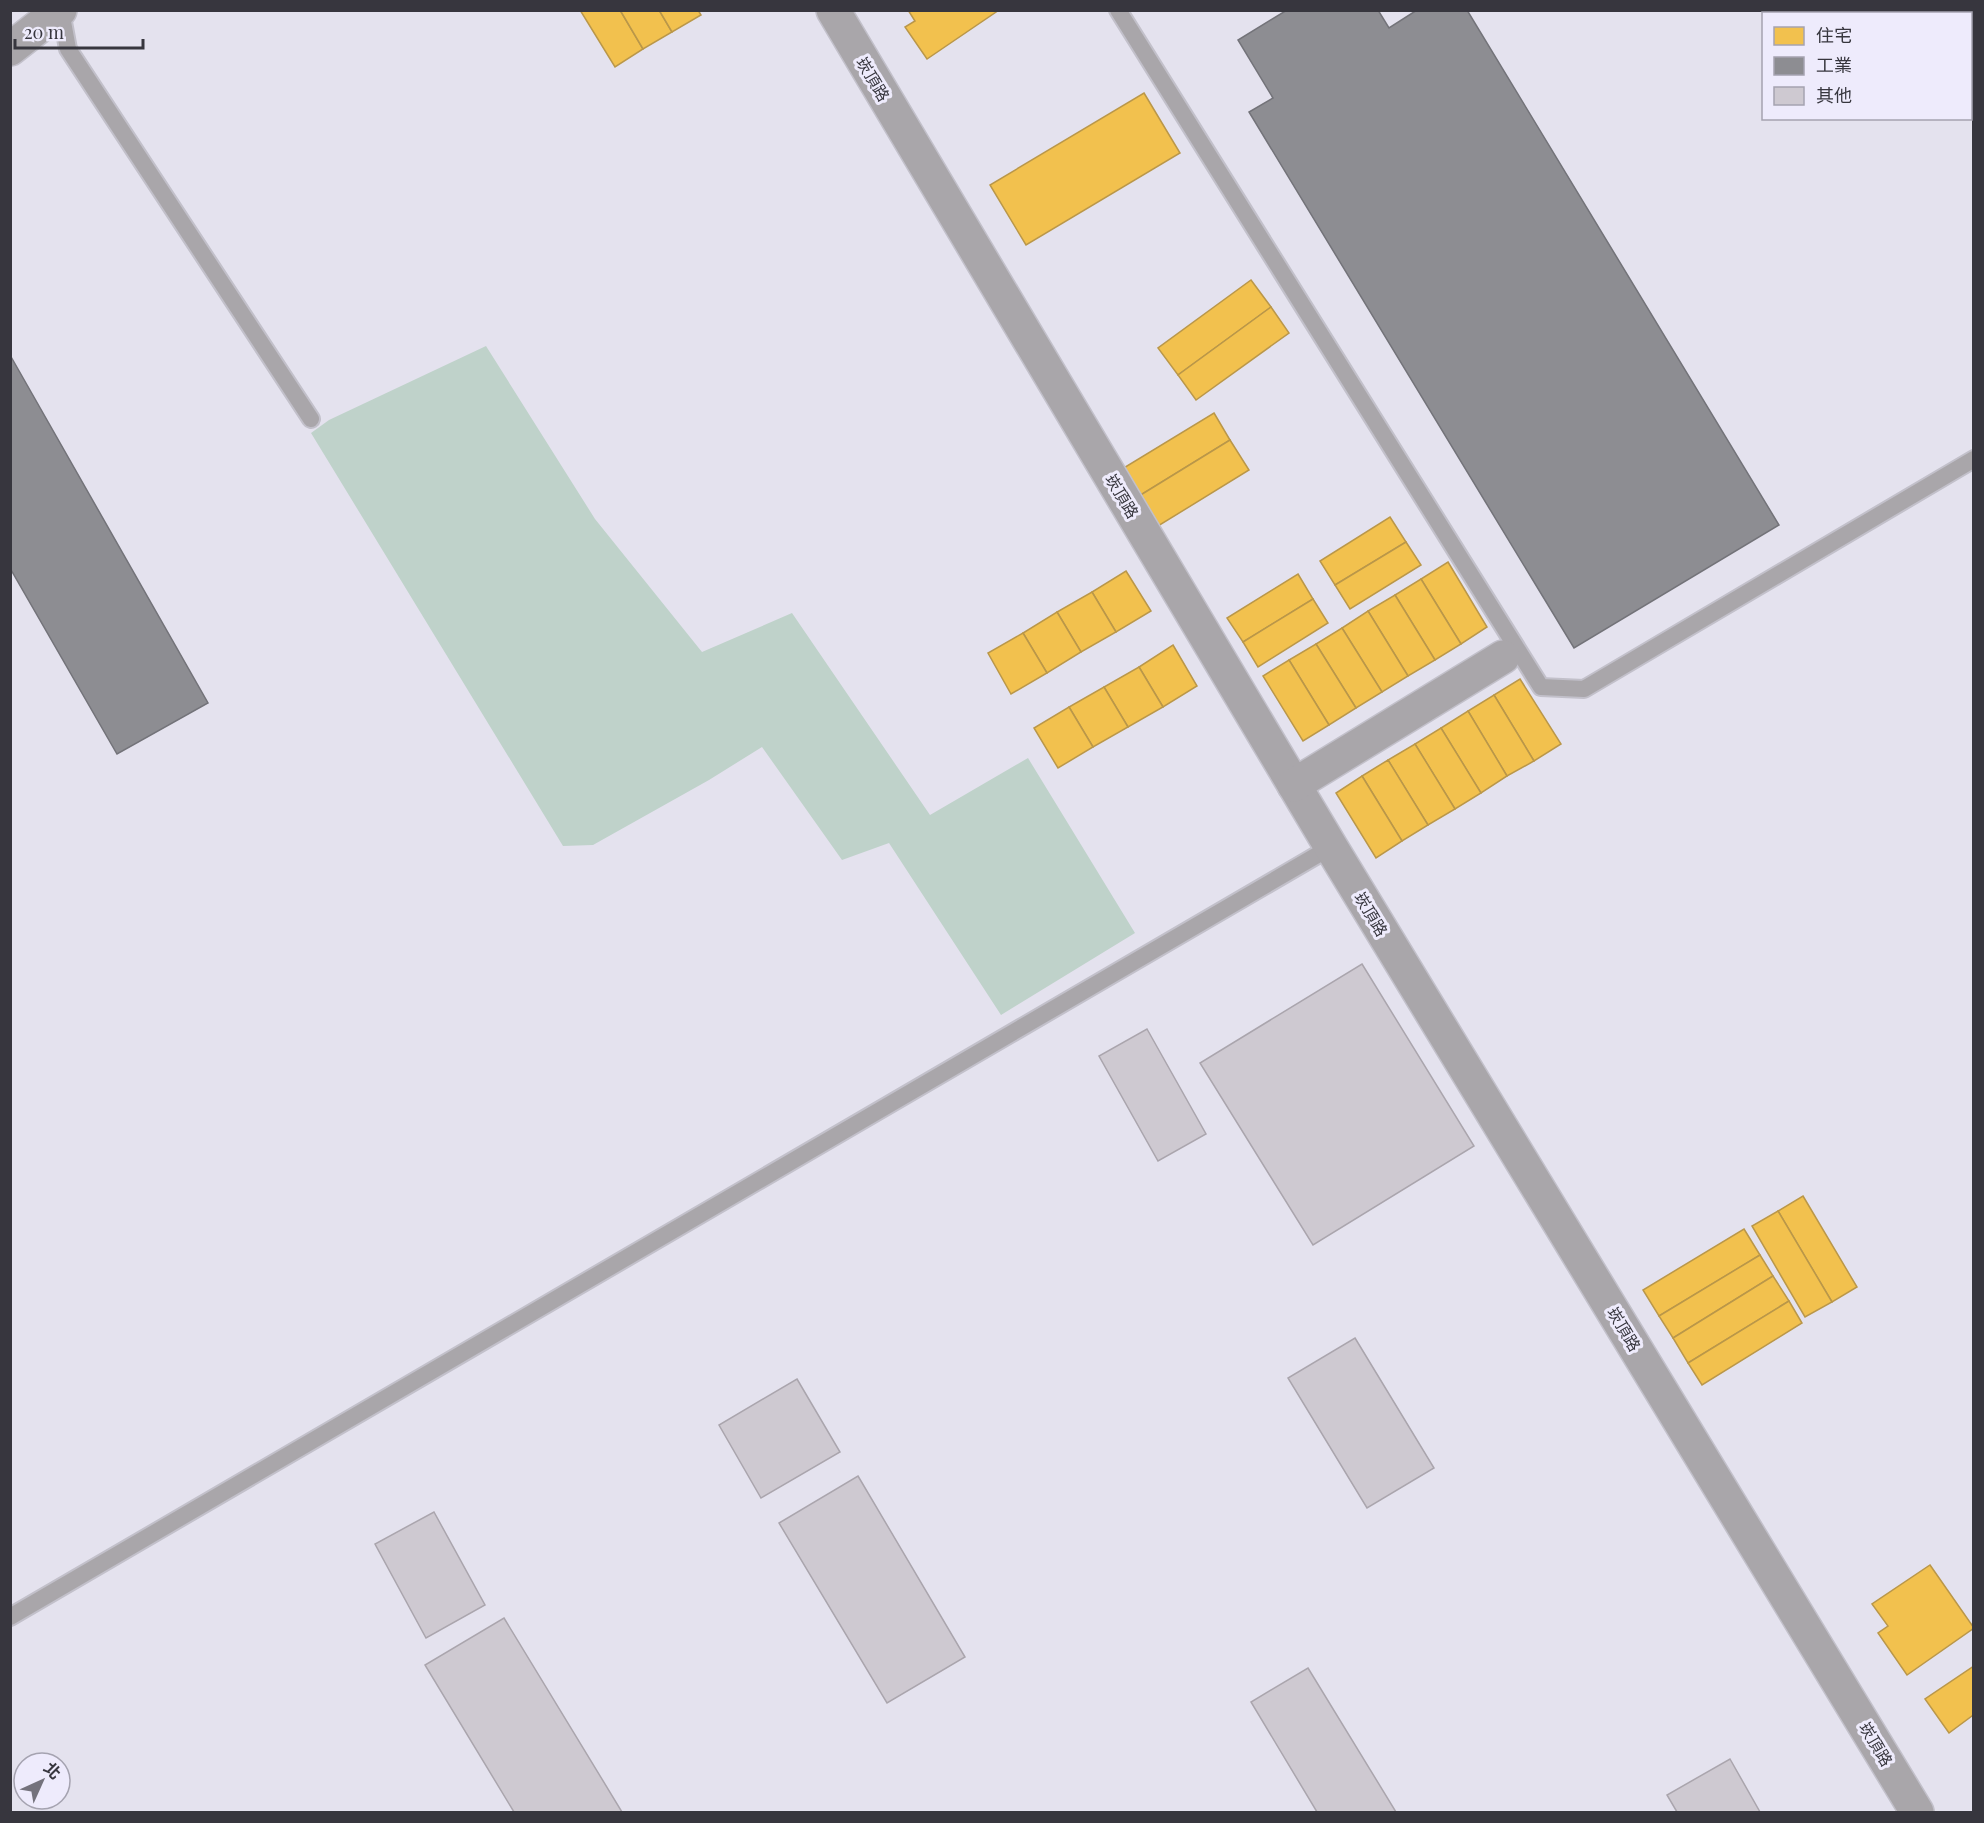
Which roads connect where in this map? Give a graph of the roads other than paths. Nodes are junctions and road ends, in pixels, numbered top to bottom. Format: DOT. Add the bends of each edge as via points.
graph roads {
  1 [pos="833,10"];
  2 [pos="1118,10"];
  3 [pos="61,11"];
  4 [pos="10,49"];
  5 [pos="311,419"];
  6 [pos="1974,459"];
  7 [pos="1503,657"];
  8 [pos="1294,785"];
  9 [pos="1330,846"];
  10 [pos="10,1617"];
  11 [pos="1917,1812"];
  1 -- 8 [label="street, 崁頂路"];
  2 -- 6 [label="lane" via="1541,687 1584,689"];
  3 -- 4 [label="street"];
  3 -- 5 [label="lane" via="68,49"];
  7 -- 8 [label="street"];
  8 -- 9 [label="street, 崁頂路"];
  9 -- 10 [label="lane"];
  9 -- 11 [label="street, 崁頂路"];
}
